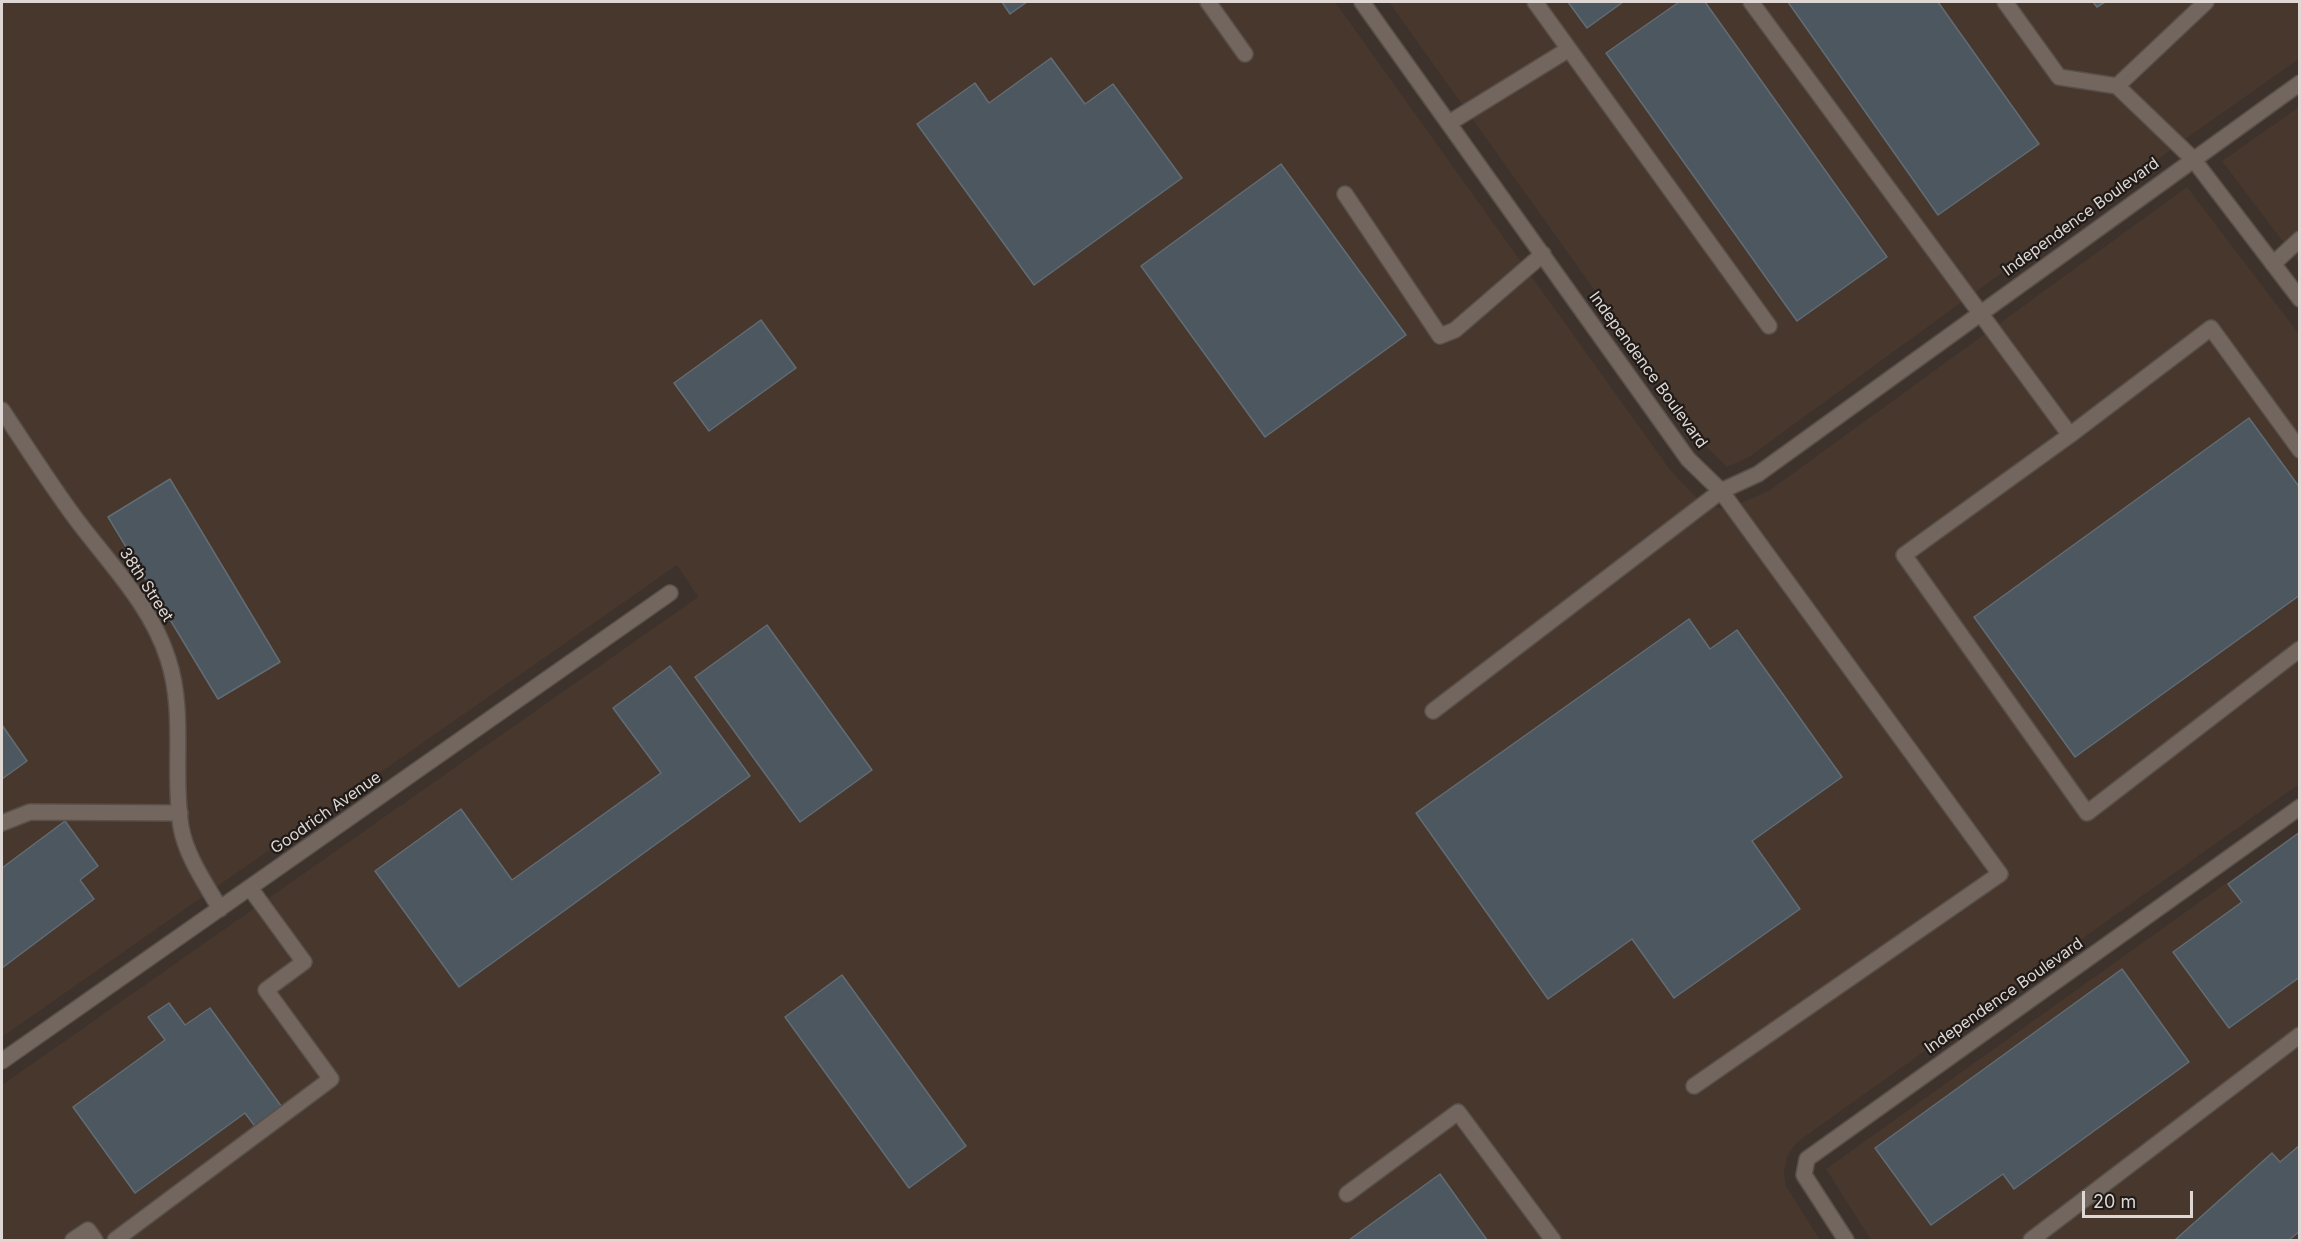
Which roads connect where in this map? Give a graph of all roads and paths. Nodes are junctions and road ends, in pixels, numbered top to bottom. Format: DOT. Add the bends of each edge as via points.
graph roads {
  1 [pos="1208,2"];
  2 [pos="1362,2"];
  3 [pos="1535,2"];
  4 [pos="1751,2"];
  5 [pos="2005,2"];
  6 [pos="2206,2"];
  7 [pos="1569,49"];
  8 [pos="1245,54"];
  9 [pos="2300,83"];
  10 [pos="2117,86"];
  11 [pos="1449,123"];
  12 [pos="2193,159"];
  13 [pos="1345,194"];
  14 [pos="2300,239"];
  15 [pos="1543,254"];
  16 [pos="2273,264"];
  17 [pos="2300,299"];
  18 [pos="1981,312"];
  19 [pos="1768,326"];
  20 [pos="2,410"];
  21 [pos="2070,435"];
  22 [pos="2300,450"];
  23 [pos="1721,491"];
  24 [pos="670,593"];
  25 [pos="2300,649"];
  26 [pos="1433,711"];
  27 [pos="2300,807"];
  28 [pos="180,813"];
  29 [pos="2,823"];
  30 [pos="250,888"];
  31 [pos="220,909"];
  32 [pos="2300,1035"];
  33 [pos="2,1061"];
  34 [pos="1694,1086"];
  35 [pos="1347,1194"];
  36 [pos="73,1240"];
  37 [pos="95,1240"];
  38 [pos="115,1240"];
  39 [pos="1553,1240"];
  40 [pos="1846,1240"];
  41 [pos="2031,1240"];
  1 -- 8 [label="street"];
  2 -- 11 [label="street, Independence Boulevard"];
  3 -- 7 [label="street"];
  4 -- 18 [label="street"];
  5 -- 10 [label="street" via="2059,77"];
  6 -- 10 [label="street"];
  7 -- 11 [label="street"];
  7 -- 19 [label="street"];
  9 -- 12 [label="street, Independence Boulevard"];
  10 -- 12 [label="street"];
  11 -- 15 [label="street, Independence Boulevard"];
  12 -- 16 [label="street"];
  12 -- 18 [label="street, Independence Boulevard"];
  13 -- 15 [label="street" via="1440,336 1455,330"];
  14 -- 16 [label="street"];
  15 -- 23 [label="street, Independence Boulevard" via="1688,459"];
  16 -- 17 [label="street"];
  18 -- 21 [label="street"];
  18 -- 23 [label="street, Independence Boulevard" via="1758,474"];
  20 -- 28 [label="street, 38th Street" via="153,624 168,659 177,702"];
  21 -- 22 [label="street" via="2211,328"];
  21 -- 25 [label="street" via="1904,555 2087,813"];
  23 -- 26 [label="street"];
  23 -- 34 [label="street" via="2000,874"];
  24 -- 30 [label="street, Goodrich Avenue"];
  27 -- 40 [label="street, Independence Boulevard" via="1807,1159 1804,1174"];
  28 -- 29 [label="street" via="30,812"];
  28 -- 31 [label="street, 38th Street" via="185,842"];
  30 -- 31 [label="street, Goodrich Avenue"];
  30 -- 38 [label="street" via="304,962 266,990 331,1078"];
  31 -- 33 [label="street, Goodrich Avenue"];
  32 -- 41 [label="street"];
  35 -- 39 [label="street" via="1458,1112"];
  36 -- 37 [label="street" via="88,1230"];
}
